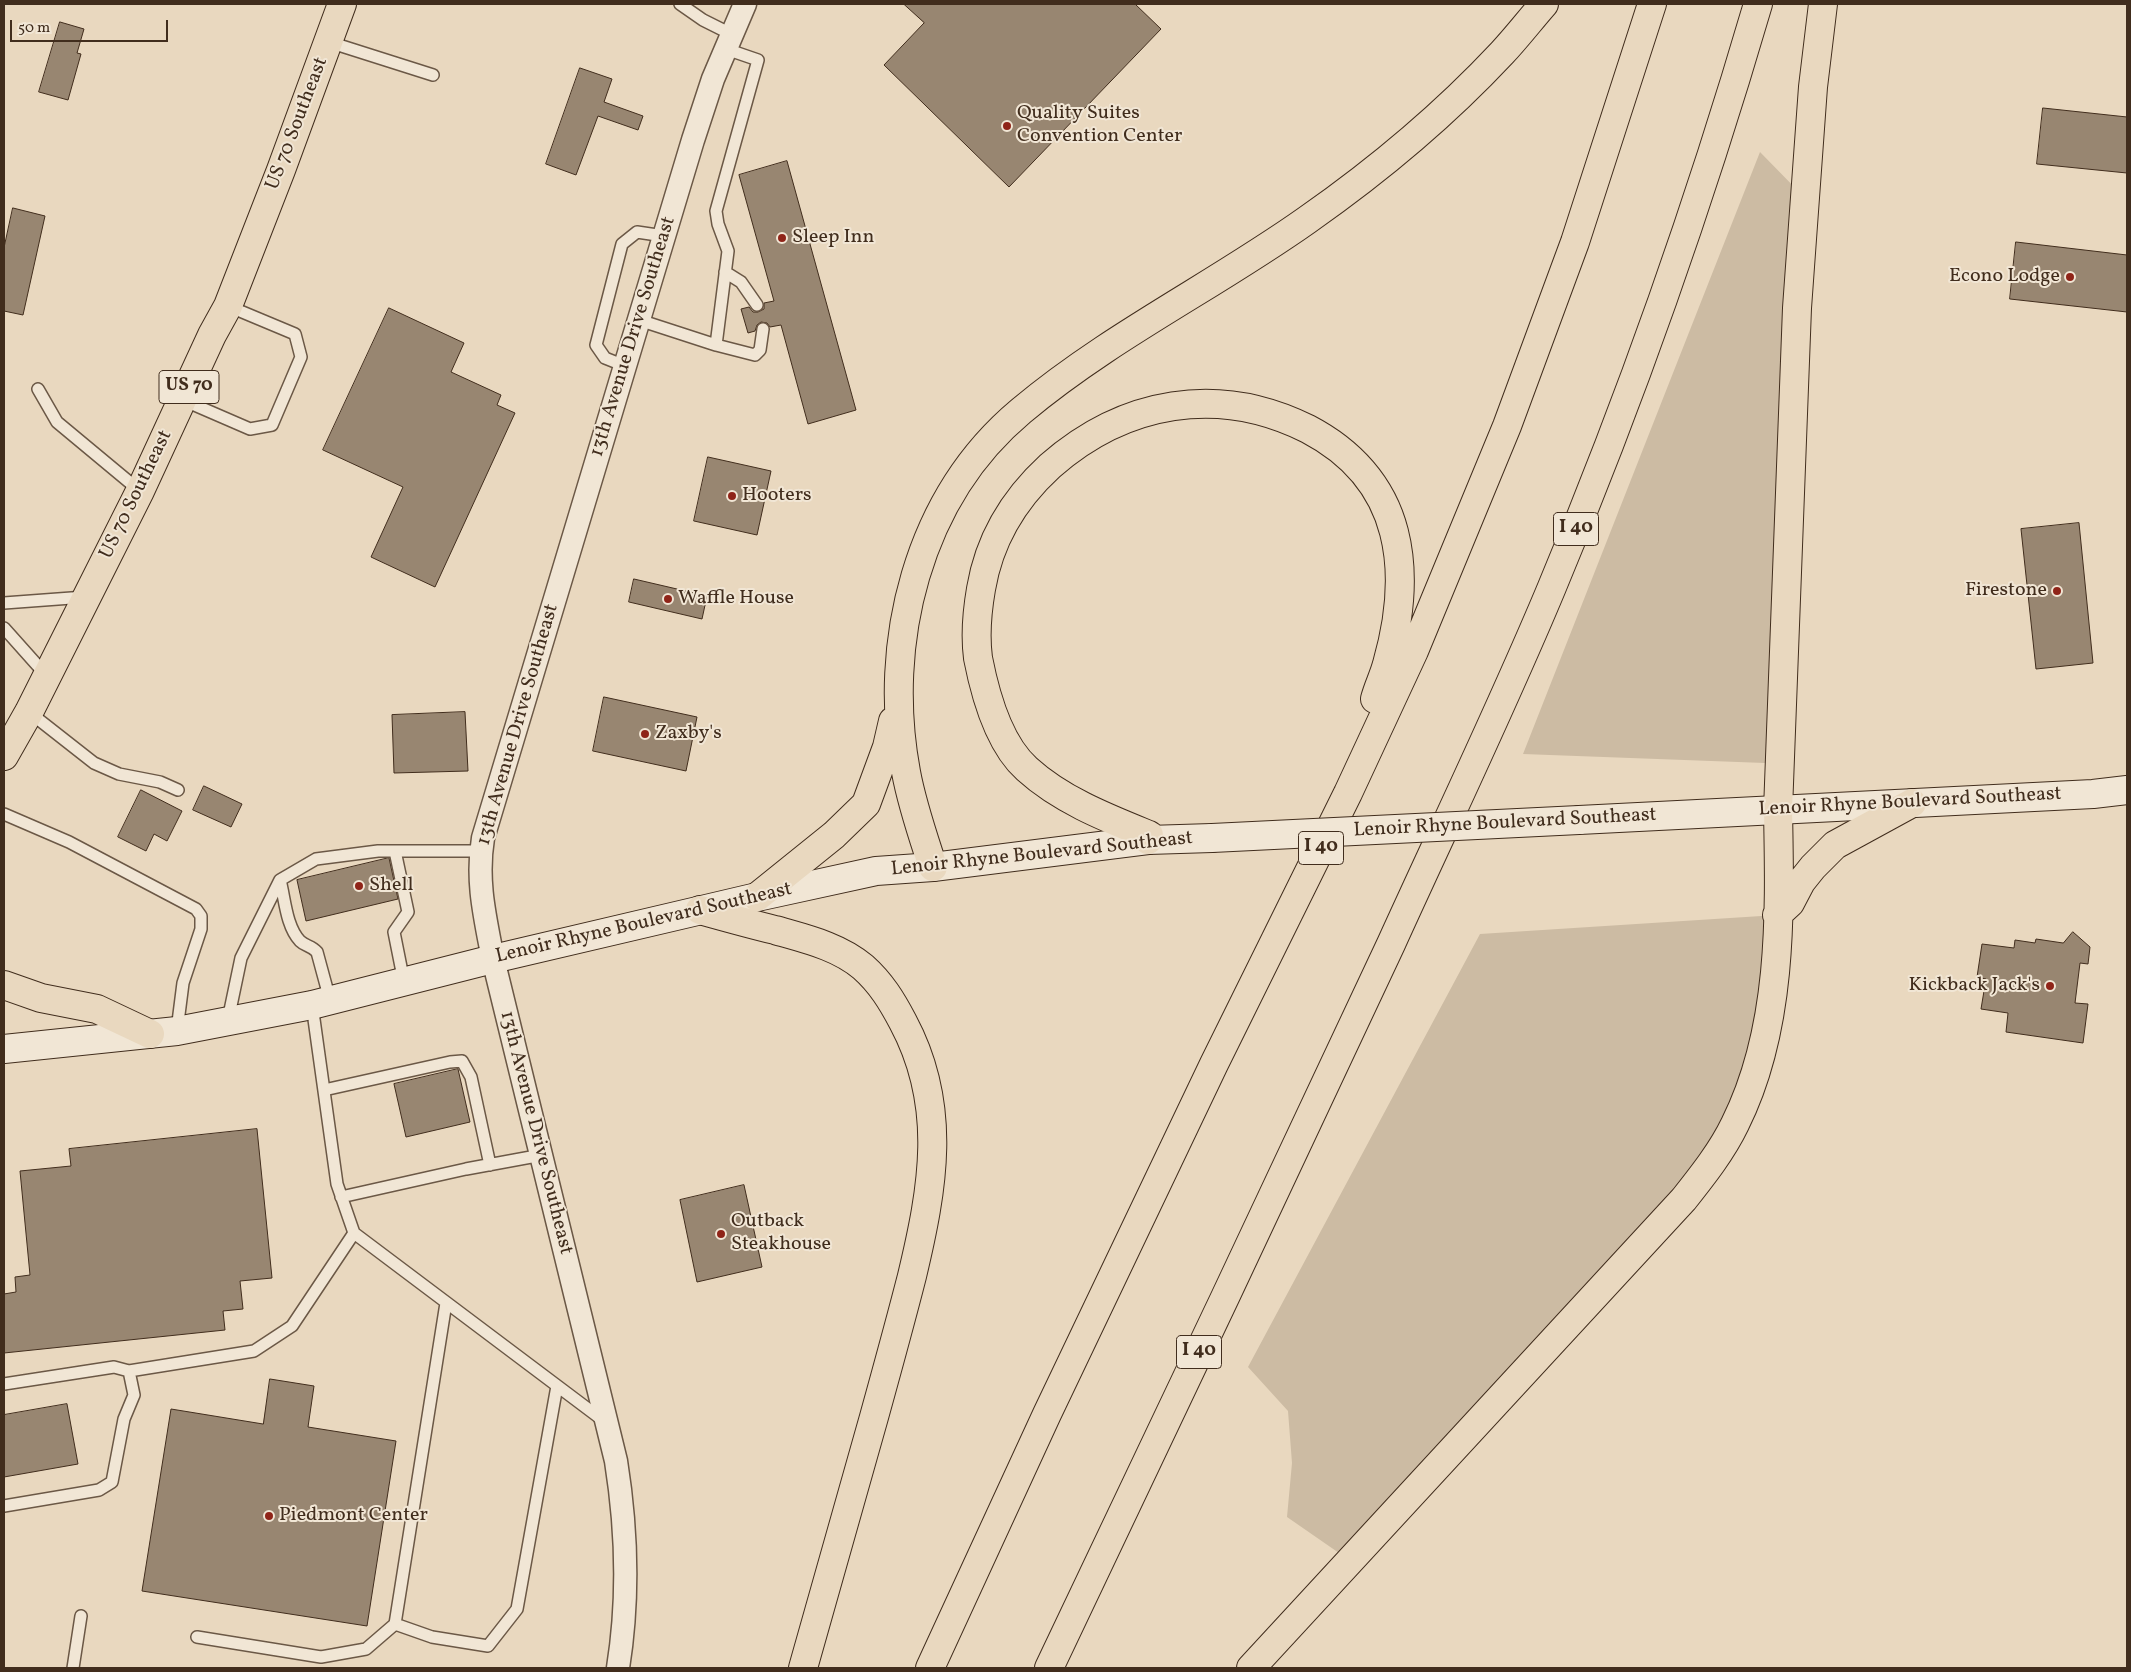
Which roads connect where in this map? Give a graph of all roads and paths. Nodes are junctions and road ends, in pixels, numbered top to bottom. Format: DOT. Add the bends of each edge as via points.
graph roads {
  1 [pos="342,4"];
  2 [pos="680,4"];
  3 [pos="745,4"];
  4 [pos="1544,4"];
  5 [pos="1652,4"];
  6 [pos="1758,4"];
  7 [pos="1823,4"];
  8 [pos="329,42"];
  9 [pos="729,42"];
  10 [pos="433,75"];
  11 [pos="664,236"];
  12 [pos="725,272"];
  13 [pos="758,305"];
  14 [pos="228,306"];
  15 [pos="639,320"];
  16 [pos="763,329"];
  17 [pos="716,345"];
  18 [pos="625,366"];
  19 [pos="38,389"];
  20 [pos="183,400"];
  21 [pos="140,491"];
  22 [pos="87,597"];
  23 [pos="4,603"];
  24 [pos="4,628"];
  25 [pos="47,676"];
  26 [pos="899,682"];
  27 [pos="29,712"];
  28 [pos="4,756"];
  29 [pos="178,790"];
  30 [pos="2127,790"];
  31 [pos="1348,794"];
  32 [pos="1912,803"];
  33 [pos="1778,810"];
  34 [pos="4,814"];
  35 [pos="1148,840"];
  36 [pos="395,851"];
  37 [pos="481,851"];
  38 [pos="933,867"];
  39 [pos="280,880"];
  40 [pos="757,897"];
  41 [pos="700,910"];
  42 [pos="1777,916"];
  43 [pos="493,960"];
  44 [pos="404,982"];
  45 [pos="4,985"];
  46 [pos="321,1003"];
  47 [pos="227,1022"];
  48 [pos="177,1032"];
  49 [pos="150,1034"];
  50 [pos="4,1049"];
  51 [pos="324,1090"];
  52 [pos="542,1156"];
  53 [pos="490,1165"];
  54 [pos="341,1197"];
  55 [pos="354,1233"];
  56 [pos="446,1302"];
  57 [pos="129,1371"];
  58 [pos="4,1384"];
  59 [pos="557,1386"];
  60 [pos="606,1423"];
  61 [pos="4,1506"];
  62 [pos="81,1616"];
  63 [pos="395,1624"];
  64 [pos="198,1637"];
  65 [pos="73,1668"];
  66 [pos="618,1668"];
  67 [pos="803,1668"];
  68 [pos="930,1668"];
  69 [pos="1049,1668"];
  70 [pos="1251,1668"];
  1 -- 8 [label="main road, US 70 Southeast / US 70"];
  2 -- 9 [label="lane"];
  3 -- 9 [label="street, 13th Avenue Drive Southeast"];
  4 -- 26 [label="main road" via="1502,53 1443,111 1353,186 1258,252 1146,322 1021,411 1000,431 962,477 942,510 922,555 906,612"];
  5 -- 31 [label="main road, I 40" via="1575,242 1507,426 1418,643"];
  6 -- 69 [label="main road, I 40" via="1651,334 1549,595 1348,1036"];
  7 -- 33 [label="main road" via="1809,134 1797,308"];
  8 -- 10 [label="lane"];
  8 -- 14 [label="main road, US 70 Southeast / US 70"];
  9 -- 11 [label="street, 13th Avenue Drive Southeast" via="693,140"];
  9 -- 12 [label="lane" via="758,60 716,210 728,251"];
  11 -- 15 [label="street, 13th Avenue Drive Southeast"];
  11 -- 18 [label="lane" via="637,232 622,244 596,345 605,358"];
  12 -- 13 [label="lane" via="741,282"];
  12 -- 17 [label="lane"];
  14 -- 20 [label="main road, US 70 Southeast / US 70"];
  14 -- 20 [label="lane" via="295,334 301,357 272,425 250,429"];
  15 -- 17 [label="lane"];
  15 -- 18 [label="street, 13th Avenue Drive Southeast"];
  16 -- 17 [label="lane" via="760,350 755,355"];
  18 -- 37 [label="street, 13th Avenue Drive Southeast"];
  19 -- 21 [label="lane" via="57,422"];
  20 -- 21 [label="main road, US 70 Southeast / US 70"];
  21 -- 22 [label="main road, US 70 Southeast / US 70"];
  22 -- 23 [label="lane"];
  22 -- 25 [label="main road, US 70 Southeast / US 70"];
  24 -- 25 [label="lane"];
  25 -- 27 [label="main road, US 70 Southeast / US 70"];
  26 -- 38 [label="main road" via="900,730 906,771 914,810"];
  26 -- 40 [label="main road" via="887,747 866,804 834,835"];
  27 -- 28 [label="main road, US 70 Southeast / US 70"];
  27 -- 29 [label="lane" via="94,763 119,774 160,782"];
  30 -- 32 [label="main road, Lenoir Rhyne Boulevard Southeast"];
  31 -- 35 [label="main road" via="1387,665 1397,620 1398,558 1394,532 1382,499 1347,454 1327,439 1290,420 1224,405 1177,405 1144,412 1098,431 1070,449 1034,481 1015,505 992,546 983,576 977,610 977,648 983,685 996,721 1026,769 1100,815 1148,834"];
  31 -- 68 [label="main road, I 40" via="1047,1414"];
  32 -- 33 [label="main road, Lenoir Rhyne Boulevard Southeast"];
  32 -- 42 [label="main road" via="1835,845 1813,867 1790,903"];
  33 -- 35 [label="main road, Lenoir Rhyne Boulevard Southeast, bridge"];
  33 -- 42 [label="main road" via="1780,894"];
  34 -- 48 [label="lane" via="69,842 196,909 201,916 201,929 185,974"];
  35 -- 38 [label="main road, Lenoir Rhyne Boulevard Southeast"];
  36 -- 37 [label="lane"];
  36 -- 39 [label="lane" via="316,858"];
  36 -- 44 [label="lane" via="408,912 394,932"];
  37 -- 43 [label="street, 13th Avenue Drive Southeast" via="479,882"];
  38 -- 40 [label="main road, Lenoir Rhyne Boulevard Southeast" via="876,871"];
  39 -- 46 [label="lane" via="290,925 301,942 317,952"];
  39 -- 47 [label="lane" via="241,958"];
  40 -- 41 [label="main road, Lenoir Rhyne Boulevard Southeast"];
  41 -- 43 [label="main road, Lenoir Rhyne Boulevard Southeast"];
  41 -- 67 [label="main road" via="819,942 860,965 892,1000 910,1034 932,1111 932,1168 926,1219"];
  42 -- 70 [label="main road" via="1768,1026 1756,1073 1735,1124 1707,1170 1684,1199"];
  43 -- 44 [label="main road, Lenoir Rhyne Boulevard Southeast"];
  43 -- 52 [label="street, 13th Avenue Drive Southeast"];
  44 -- 46 [label="main road, Lenoir Rhyne Boulevard Southeast"];
  45 -- 49 [label="main road" via="41,998 97,1009"];
  46 -- 47 [label="main road, Lenoir Rhyne Boulevard Southeast"];
  46 -- 51 [label="lane"];
  47 -- 48 [label="main road, Lenoir Rhyne Boulevard Southeast"];
  48 -- 49 [label="main road, Lenoir Rhyne Boulevard Southeast"];
  49 -- 50 [label="main road, Lenoir Rhyne Boulevard Southeast"];
  51 -- 53 [label="lane" via="462,1061 471,1077"];
  51 -- 54 [label="lane"];
  52 -- 53 [label="lane"];
  52 -- 60 [label="street, 13th Avenue Drive Southeast"];
  53 -- 54 [label="lane"];
  54 -- 55 [label="lane"];
  55 -- 56 [label="lane"];
  55 -- 57 [label="lane" via="292,1326 254,1351"];
  56 -- 59 [label="lane"];
  56 -- 63 [label="lane"];
  57 -- 58 [label="lane" via="114,1367"];
  57 -- 61 [label="lane" via="134,1395 124,1419 112,1482 99,1490"];
  59 -- 60 [label="lane"];
  59 -- 63 [label="lane" via="517,1609 488,1646 432,1637"];
  60 -- 66 [label="street, 13th Avenue Drive Southeast" via="620,1485 626,1542 625,1613"];
  62 -- 65 [label="lane"];
  63 -- 64 [label="lane" via="366,1649 321,1657"];
}
